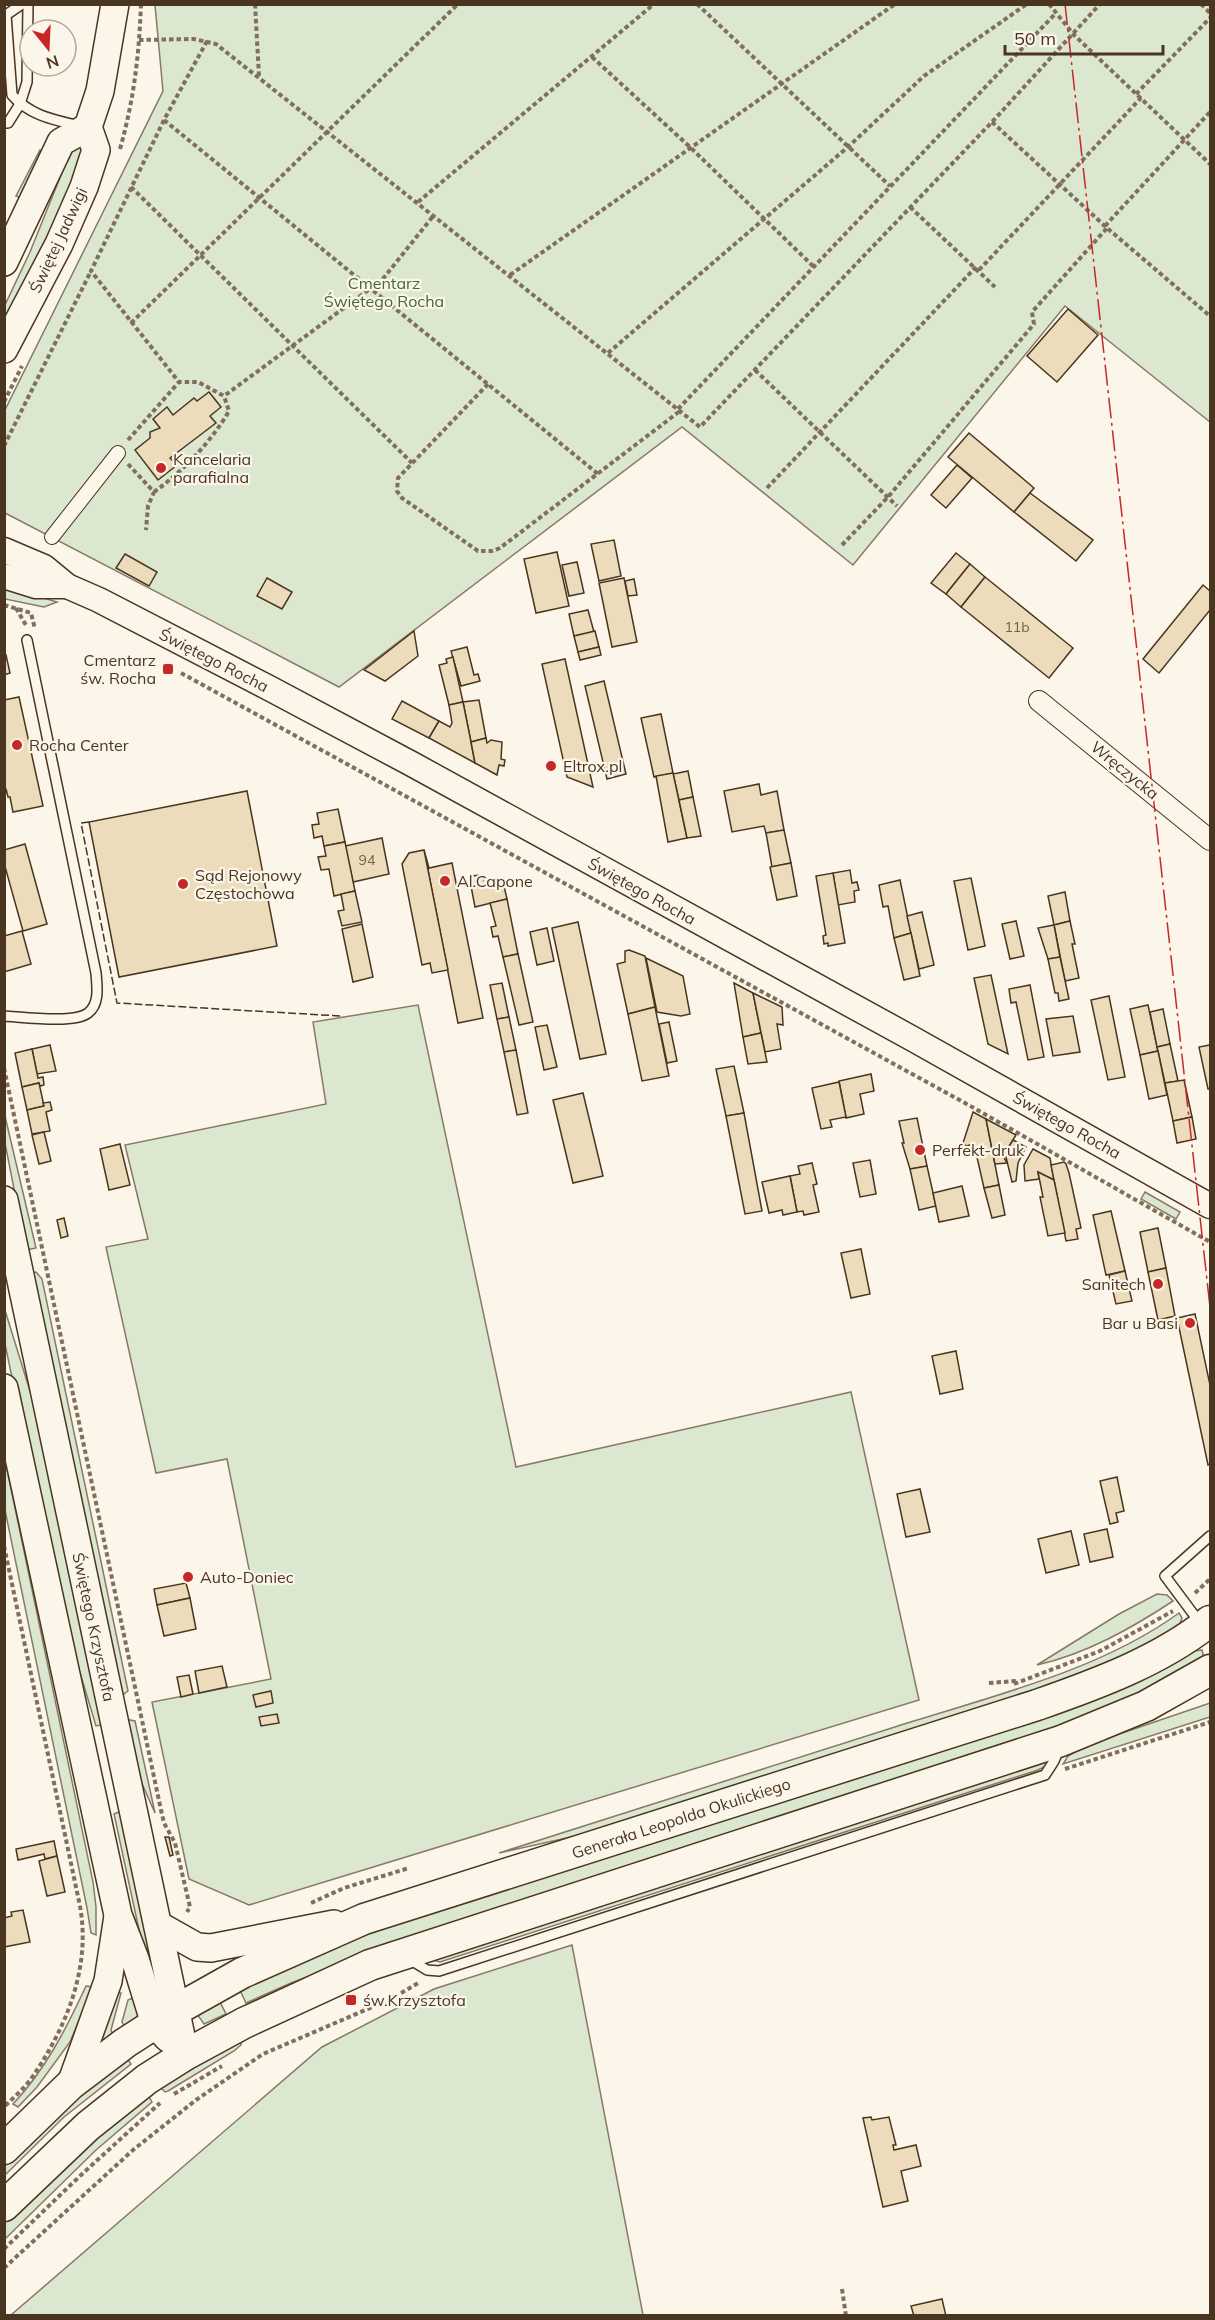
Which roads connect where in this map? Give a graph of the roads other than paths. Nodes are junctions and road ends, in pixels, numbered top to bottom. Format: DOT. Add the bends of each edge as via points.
graph roads {
  1 [pos="22,4"];
  2 [pos="28,4"];
  3 [pos="115,4"];
  4 [pos="20,104"];
  5 [pos="4,123"];
  6 [pos="88,127"];
  7 [pos="4,262"];
  8 [pos="4,349"];
  9 [pos="117,453"];
  10 [pos="51,537"];
  11 [pos="4,550"];
  12 [pos="4,576"];
  13 [pos="67,586"];
  14 [pos="27,640"];
  15 [pos="1039,700"];
  16 [pos="1210,840"];
  17 [pos="4,1016"];
  18 [pos="4,1200"];
  19 [pos="1210,1206"];
  20 [pos="4,1388"];
  21 [pos="1210,1536"];
  22 [pos="1208,1628"];
  23 [pos="1210,1670"];
  24 [pos="1061,1741"];
  25 [pos="118,1915"];
  26 [pos="364,1919"];
  27 [pos="158,1925"];
  28 [pos="402,1955"];
  29 [pos="165,2017"];
  30 [pos="185,2055"];
  31 [pos="71,2085"];
  32 [pos="4,2149"];
  33 [pos="4,2206"];
  1 -- 4 [label="lane" via="6,15 12,95"];
  2 -- 4 [label="lane" via="27,82"];
  3 -- 6 [label="main road" via="100,91"];
  4 -- 5 [label="lane" via="8,123"];
  4 -- 6 [label="lane" via="38,115"];
  6 -- 7 [label="main road" via="61,142"];
  6 -- 8 [label="main road, Świętej Jadwigi" via="96,150 84,188"];
  9 -- 10 [label="street"];
  11 -- 13 [label="street, Świętego Rocha" via="44,567"];
  12 -- 13 [label="street, Świętego Rocha" via="36,586"];
  13 -- 19 [label="street, Świętego Rocha" via="410,763"];
  14 -- 17 [label="lane" via="98,991 88,1013 75,1018"];
  15 -- 16 [label="street, Wręczycka"];
  18 -- 27 [label="main road, Świętego Krzysztofa"];
  20 -- 25 [label="main road"];
  21 -- 22 [label="lane" via="1165,1576"];
  22 -- 26 [label="main road, Generała Leopolda Okulickiego" via="1125,1671 1037,1705"];
  23 -- 24 [label="main road" via="1146,1707"];
  24 -- 28 [label="main road"];
  24 -- 28 [label="lane" via="1045,1775 438,1971 427,1970"];
  25 -- 29 [label="main road"];
  25 -- 31 [label="main road" via="108,1981"];
  26 -- 27 [label="main road" via="211,1948 198,1947"];
  26 -- 29 [label="main road, Generała Leopolda Okulickiego" via="242,1972"];
  27 -- 29 [label="main road, Świętego Krzysztofa"];
  28 -- 30 [label="main road" via="369,1965 267,2011"];
  29 -- 30 [label="main road"];
  29 -- 31 [label="main road, Generała Leopolda Okulickiego"];
  30 -- 33 [label="main road" via="147,2079 88,2126"];
  31 -- 32 [label="main road, Generała Leopolda Okulickiego"];
}
